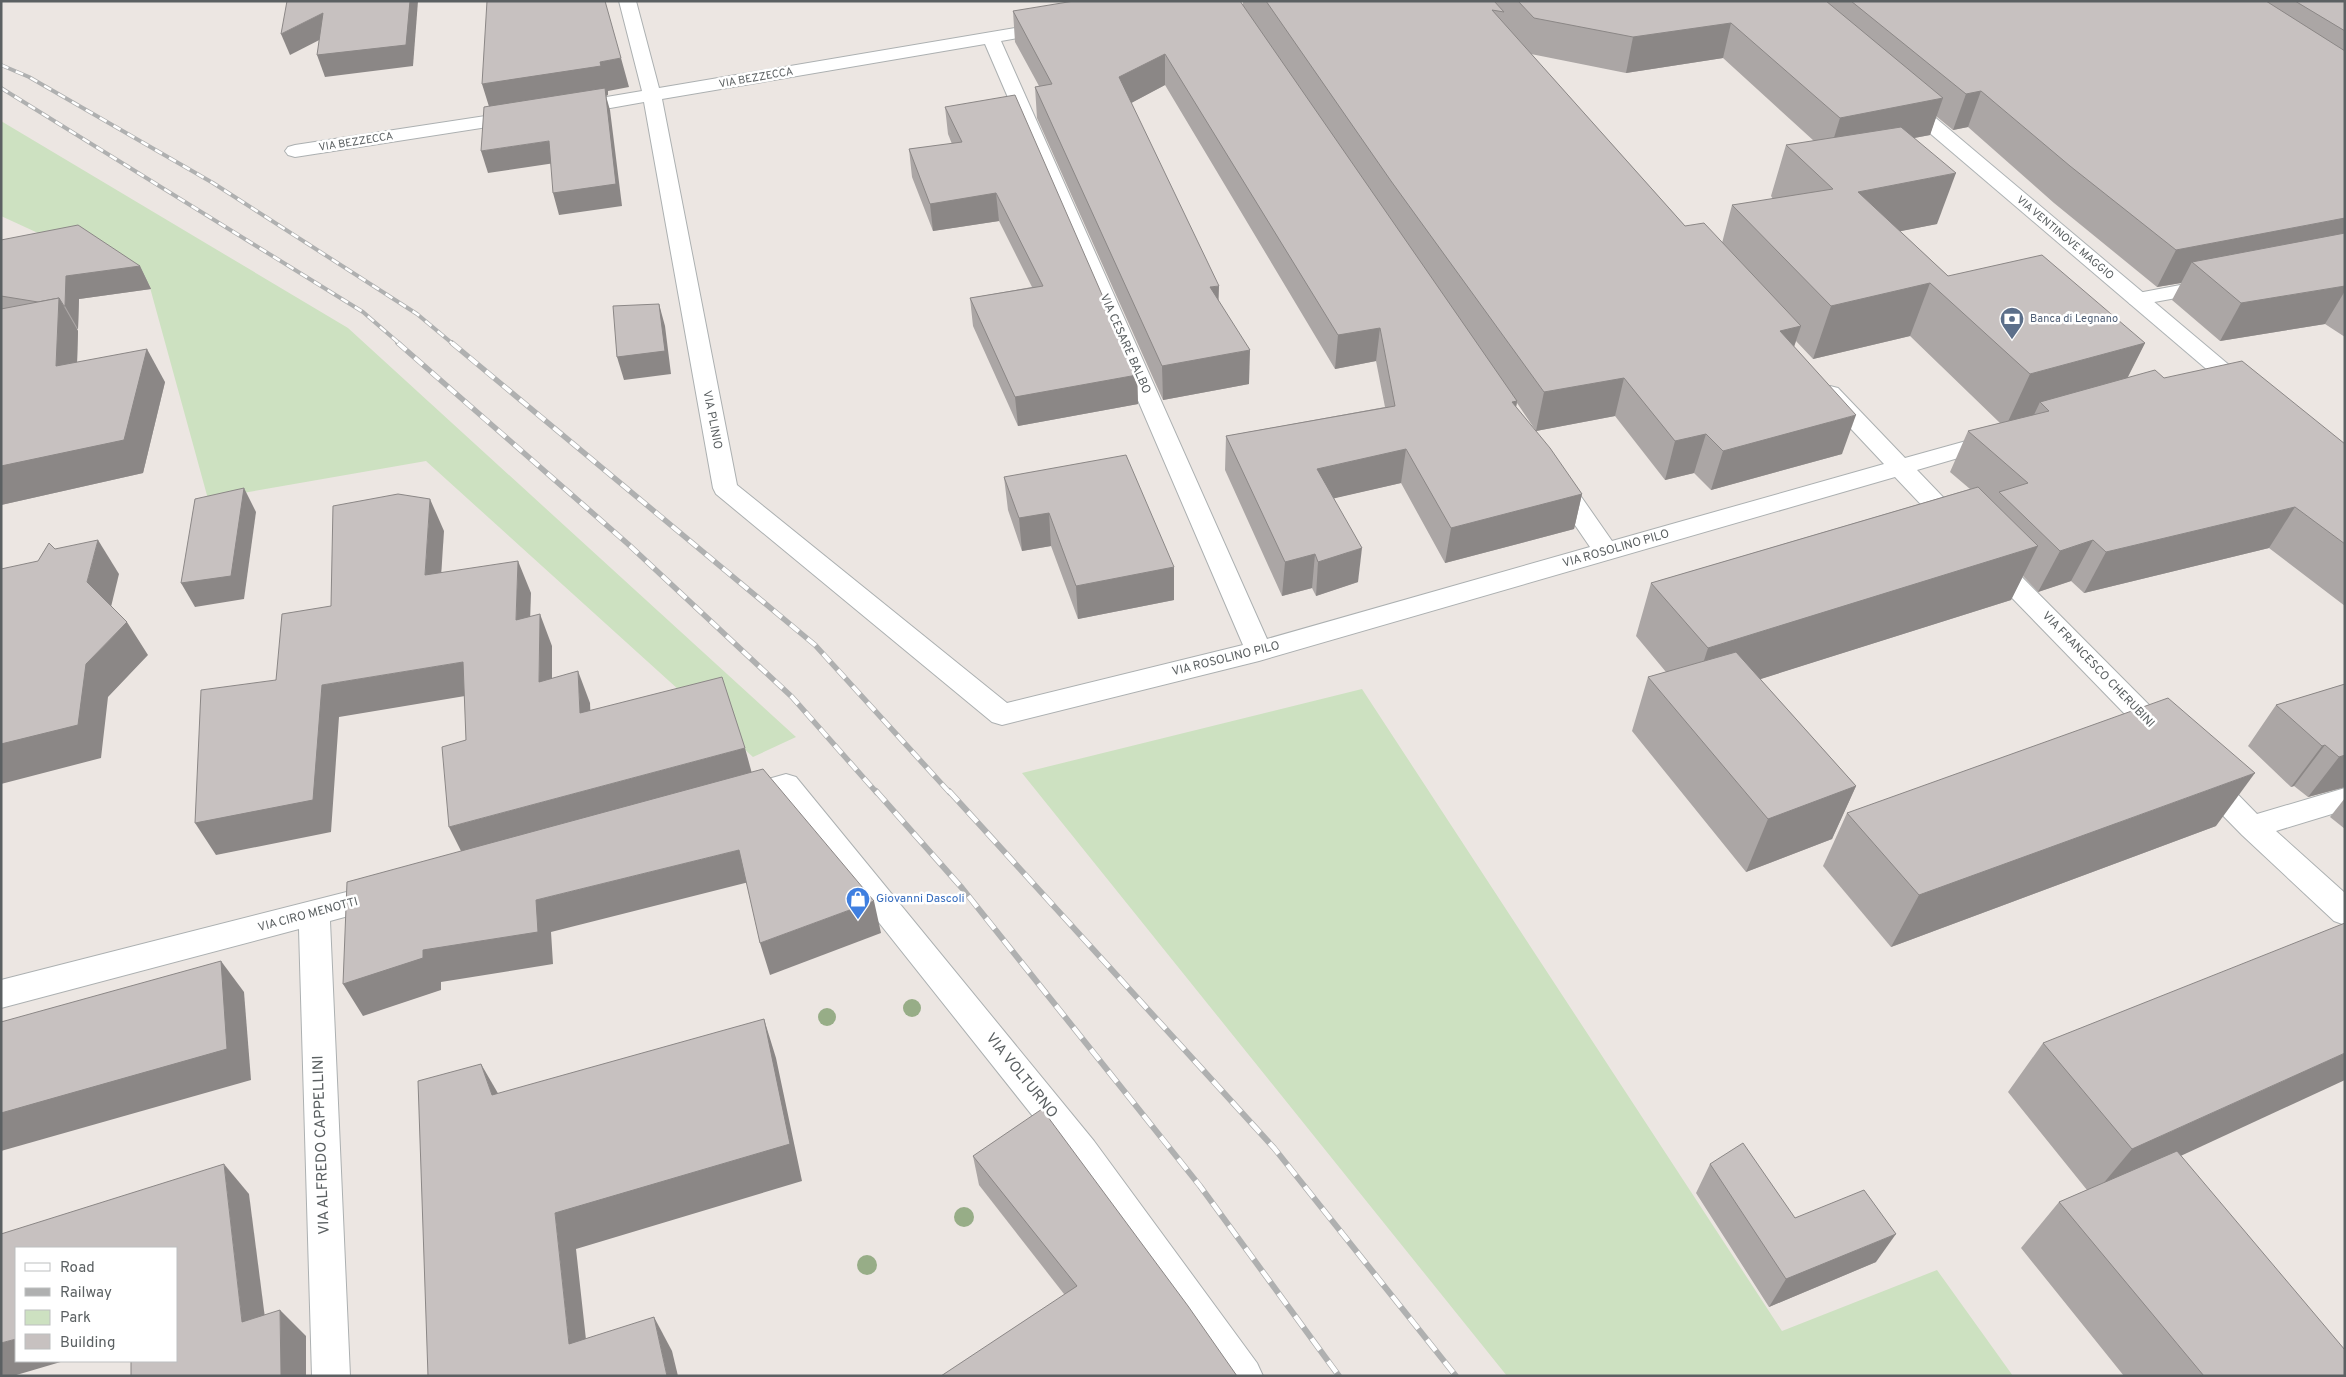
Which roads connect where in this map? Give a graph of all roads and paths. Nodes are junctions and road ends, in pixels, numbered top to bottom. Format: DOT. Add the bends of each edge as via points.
graph roads {
  1 [pos="627,1"];
  2 [pos="1069,24"];
  3 [pos="992,37"];
  4 [pos="1890,90"];
  5 [pos="652,96"];
  6 [pos="557,111"];
  7 [pos="538,114"];
  8 [pos="296,151"];
  9 [pos="2229,281"];
  10 [pos="2138,299"];
  11 [pos="2228,375"];
  12 [pos="1817,380"];
  13 [pos="2200,383"];
  14 [pos="2266,407"];
  15 [pos="2011,435"];
  16 [pos="1544,463"];
  17 [pos="1898,467"];
  18 [pos="1606,552"];
  19 [pos="1259,651"];
  20 [pos="1002,715"];
  21 [pos="2345,799"];
  22 [pos="719,803"];
  23 [pos="2252,827"];
  24 [pos="410,888"];
  25 [pos="2345,912"];
  26 [pos="314,914"];
  27 [pos="1,994"];
  28 [pos="331,1376"];
  29 [pos="1244,1376"];
  1 -- 5 [label="street, VIA PLINIO"];
  2 -- 3 [label="street, VIA BEZZECCA"];
  3 -- 5 [label="street, VIA BEZZECCA"];
  3 -- 19 [label="street, VIA CESARE BALBO"];
  4 -- 10 [label="street, VIA VENTINOVE MAGGIO"];
  5 -- 6 [label="street, VIA BEZZECCA"];
  5 -- 20 [label="street, VIA PLINIO" via="725,488"];
  7 -- 8 [label="street, VIA BEZZECCA"];
  9 -- 10 [label="street"];
  10 -- 11 [label="street, VIA VENTINOVE MAGGIO"];
  11 -- 13 [label="street"];
  11 -- 14 [label="street, VIA VENTINOVE MAGGIO"];
  12 -- 17 [label="street, VIA FRANCESCO CHERUBINI"];
  15 -- 17 [label="street, VIA ROSOLINO PILO"];
  16 -- 18 [label="street"];
  17 -- 18 [label="street, VIA ROSOLINO PILO"];
  17 -- 23 [label="street, VIA FRANCESCO CHERUBINI"];
  18 -- 19 [label="street, VIA ROSOLINO PILO"];
  19 -- 20 [label="street, VIA ROSOLINO PILO"];
  21 -- 23 [label="street"];
  22 -- 29 [label="street, VIA VOLTURNO" via="786,785 1082,1152"];
  23 -- 25 [label="street, VIA FRANCESCO CHERUBINI"];
  24 -- 26 [label="street, VIA CIRO MENOTTI"];
  26 -- 27 [label="street, VIA CIRO MENOTTI"];
  26 -- 28 [label="street, VIA ALFREDO CAPPELLINI"];
}
